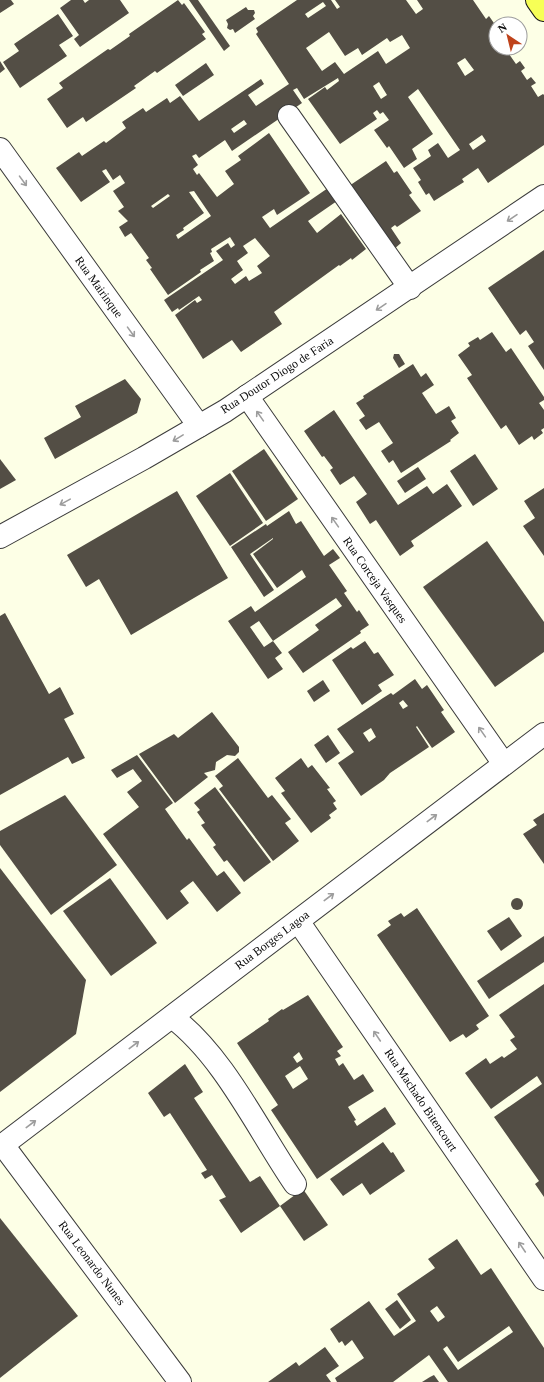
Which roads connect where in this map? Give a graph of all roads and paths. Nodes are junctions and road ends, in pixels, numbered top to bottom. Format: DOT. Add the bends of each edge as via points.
graph roads {
  1 [pos="537,0"];
  2 [pos="544,10"];
  3 [pos="289,116"];
  4 [pos="0,149"];
  5 [pos="544,196"];
  6 [pos="410,288"];
  7 [pos="247,396"];
  8 [pos="199,426"];
  9 [pos="0,538"];
  10 [pos="544,734"];
  11 [pos="504,764"];
  12 [pos="298,921"];
  13 [pos="172,1017"];
  14 [pos="2,1146"];
  15 [pos="295,1184"];
  16 [pos="544,1279"];
  17 [pos="180,1382"];
  1 -- 2 [label="main road"];
  3 -- 6 [label="street"];
  4 -- 8 [label="street, Rua Mairinque, one-way"];
  5 -- 6 [label="street, Rua Doutor Diogo de Faria, one-way"];
  6 -- 7 [label="street, Rua Doutor Diogo de Faria, one-way"];
  7 -- 8 [label="street, Rua Doutor Diogo de Faria"];
  11 -- 7 [label="street, Rua Corceja Vasques, one-way"];
  8 -- 9 [label="street, Rua Doutor Diogo de Faria, one-way"];
  10 -- 11 [label="street, Rua Borges Lagoa"];
  12 -- 11 [label="street, Rua Borges Lagoa, one-way"];
  12 -- 13 [label="street, Rua Borges Lagoa"];
  16 -- 12 [label="street, Rua Machado Bitencourt, one-way"];
  14 -- 13 [label="street, Rua Borges Lagoa, one-way"];
  13 -- 15 [label="street" via="189,1030 245,1103"];
  14 -- 17 [label="street, Rua Leonardo Nunes"];
}
